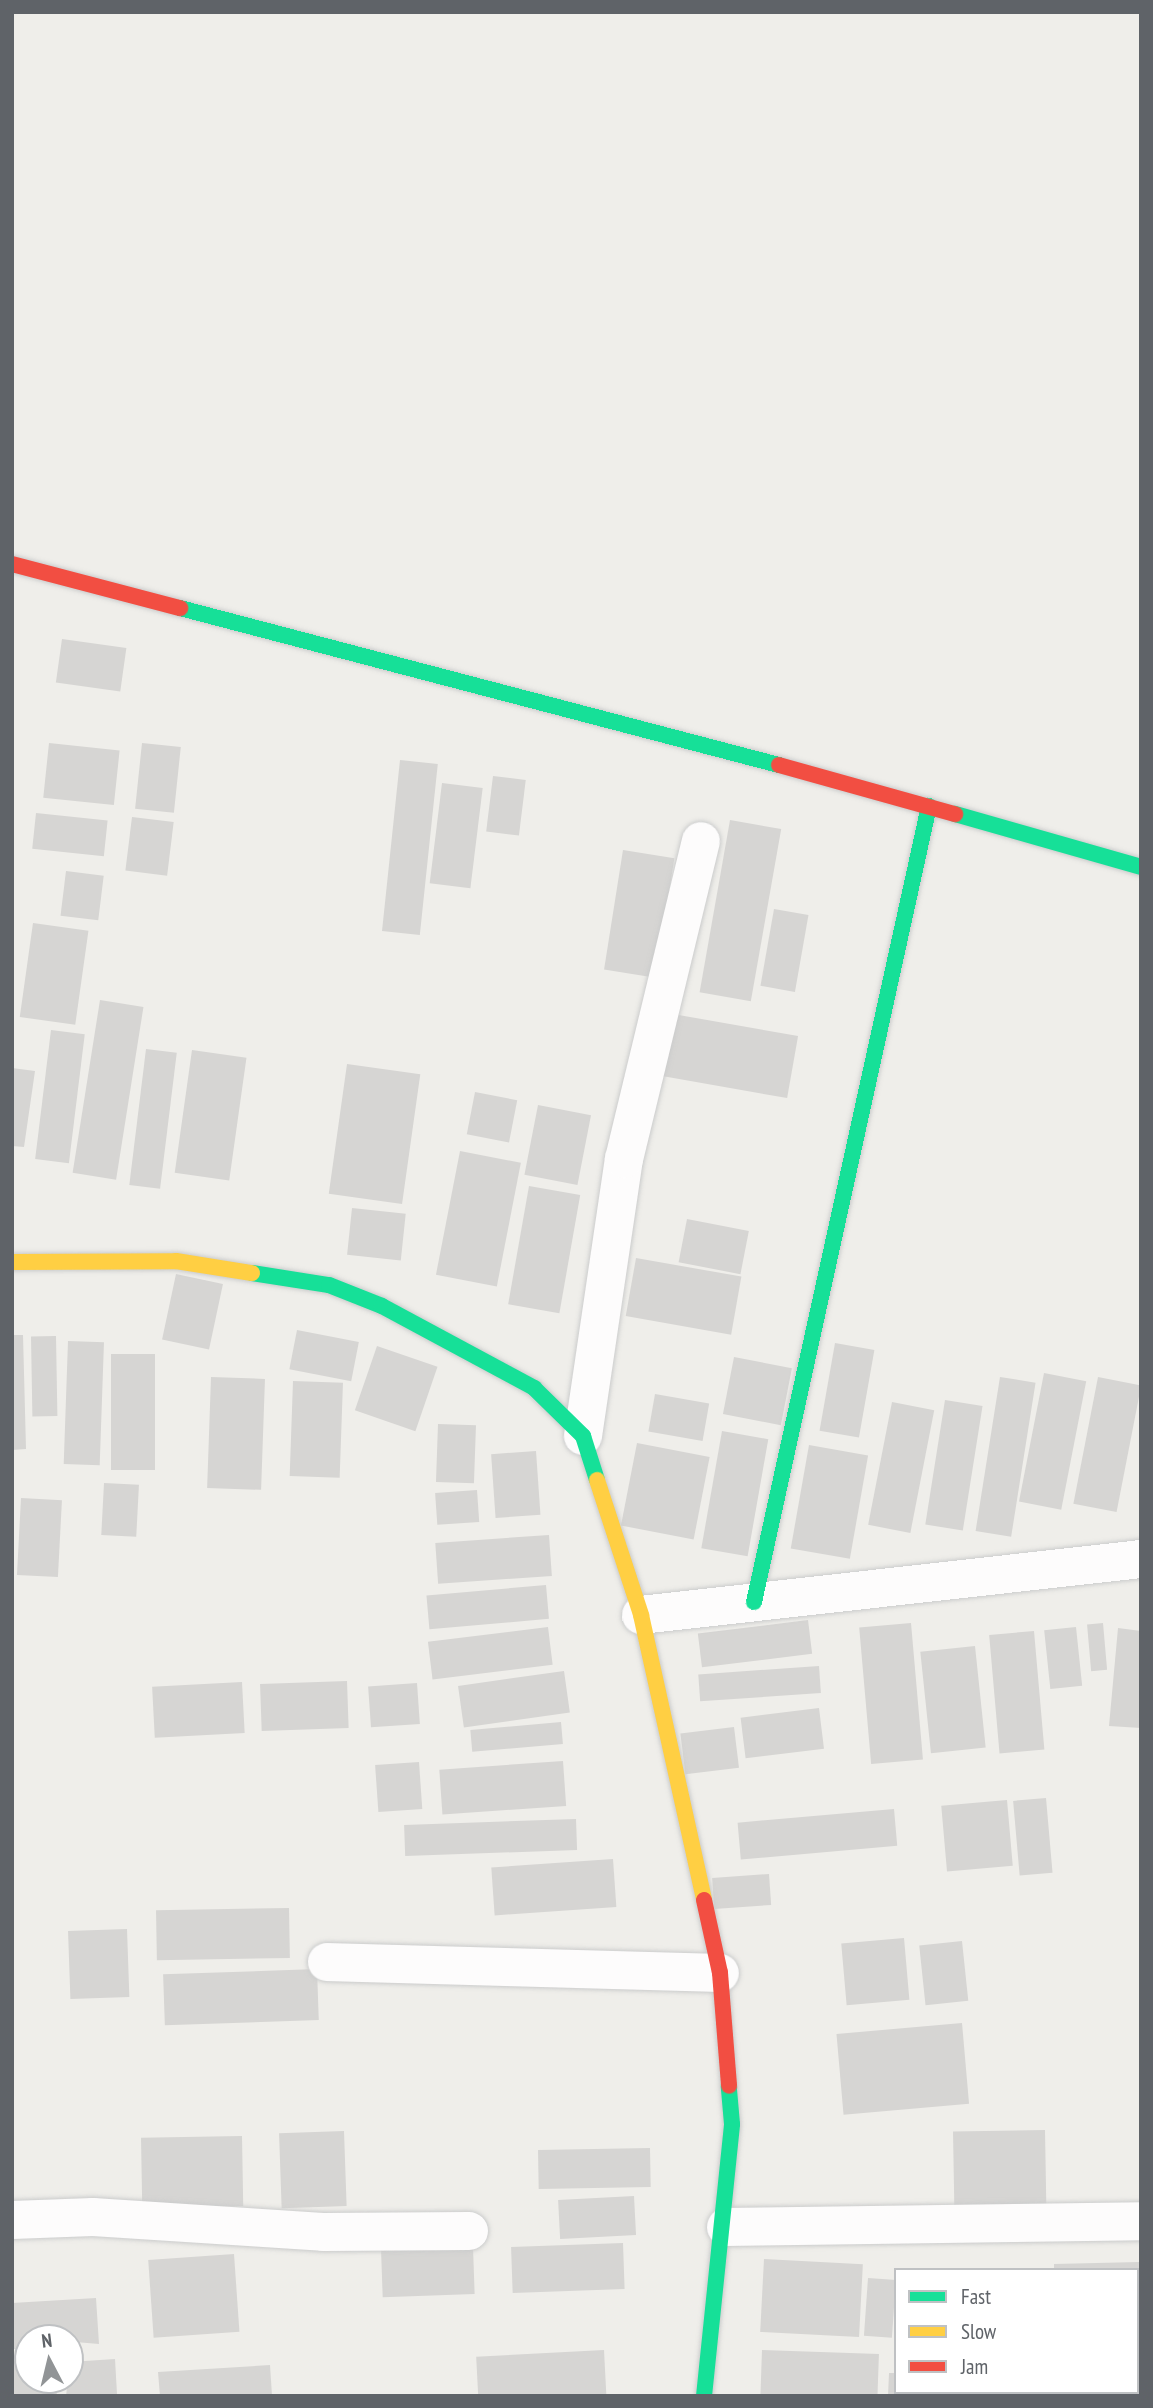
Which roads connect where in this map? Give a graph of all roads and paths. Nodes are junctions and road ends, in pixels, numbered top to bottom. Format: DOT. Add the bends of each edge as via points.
graph roads {
  1 [pos="12,564"];
  2 [pos="929,806"];
  3 [pos="701,841"];
  4 [pos="1141,867"];
  5 [pos="12,1262"];
  6 [pos="583,1436"];
  7 [pos="1141,1559"];
  8 [pos="754,1602"];
  9 [pos="641,1615"];
  10 [pos="327,1962"];
  11 [pos="720,1973"];
  12 [pos="12,2220"];
  13 [pos="1141,2221"];
  14 [pos="726,2227"];
  15 [pos="469,2231"];
  16 [pos="704,2396"];
  1 -- 2 [label="street"];
  2 -- 4 [label="street"];
  2 -- 8 [label="street"];
  3 -- 6 [label="street" via="643,1065"];
  5 -- 6 [label="street" via="176,1261 329,1285 382,1306 534,1388"];
  6 -- 9 [label="street"];
  7 -- 8 [label="street"];
  8 -- 9 [label="street"];
  9 -- 11 [label="street"];
  10 -- 11 [label="street"];
  11 -- 14 [label="street" via="732,2124"];
  12 -- 15 [label="street" via="93,2217 323,2232"];
  13 -- 14 [label="street"];
  14 -- 16 [label="street"];
}
